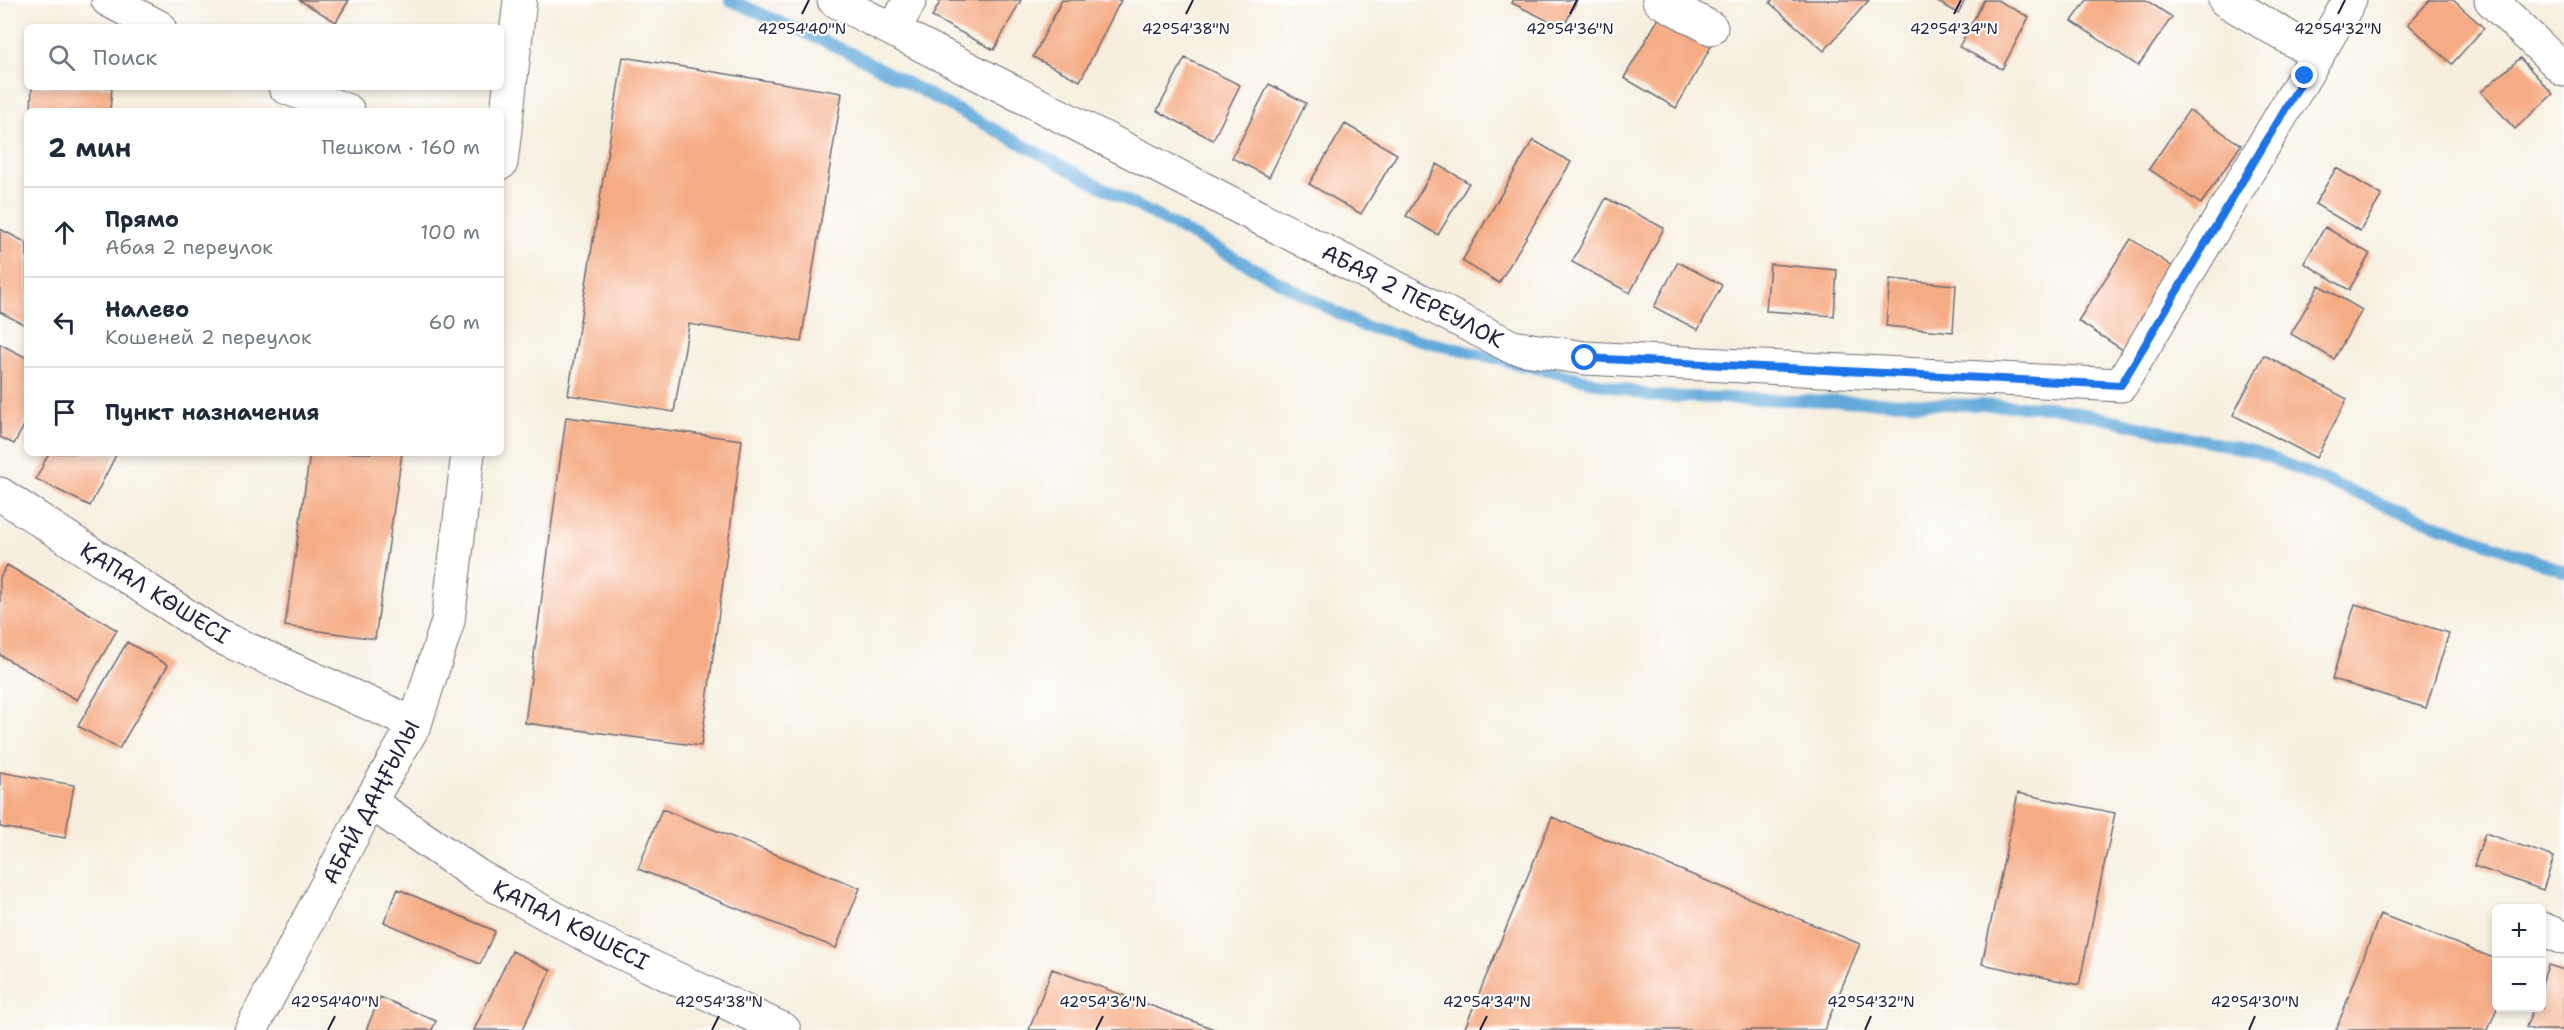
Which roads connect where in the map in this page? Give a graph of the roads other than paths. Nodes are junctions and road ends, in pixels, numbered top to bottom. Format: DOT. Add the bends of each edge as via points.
graph roads {
  1 [pos="108,0"];
  2 [pos="520,0"];
  3 [pos="834,0"];
  4 [pos="910,0"];
  5 [pos="1659,0"];
  6 [pos="2225,0"];
  7 [pos="2350,0"];
  8 [pos="2491,0"];
  9 [pos="153,24"];
  10 [pos="1711,27"];
  11 [pos="894,30"];
  12 [pos="2318,55"];
  13 [pos="2564,70"];
  14 [pos="293,90"];
  15 [pos="340,108"];
  16 [pos="504,137"];
  17 [pos="468,456"];
  18 [pos="0,494"];
  19 [pos="416,723"];
  20 [pos="370,802"];
  21 [pos="2546,931"];
  22 [pos="2564,938"];
  23 [pos="251,1030"];
  24 [pos="784,1030"];
  1 -- 9 [label="street"];
  2 -- 16 [label="street"];
  3 -- 11 [label="street, АБАЯ 2 ПЕРЕУЛОК"];
  4 -- 11 [label="street"];
  5 -- 10 [label="street"];
  6 -- 12 [label="street"];
  7 -- 12 [label="street"];
  8 -- 13 [label="street"];
  11 -- 12 [label="street, АБАЯ 2 ПЕРЕУЛОК" via="1512,347 1585,358 2121,385"];
  14 -- 15 [label="street"];
  17 -- 19 [label="street, АБАЙ ДАҢҒЫЛЫ" via="448,621"];
  18 -- 19 [label="street, ҚАПАЛ КӨШЕСІ" via="218,636"];
  19 -- 20 [label="street, АБАЙ ДАҢҒЫЛЫ"];
  20 -- 23 [label="street, АБАЙ ДАҢҒЫЛЫ"];
  20 -- 24 [label="street, ҚАПАЛ КӨШЕСІ" via="478,876 591,938"];
  21 -- 22 [label="street"];
}
